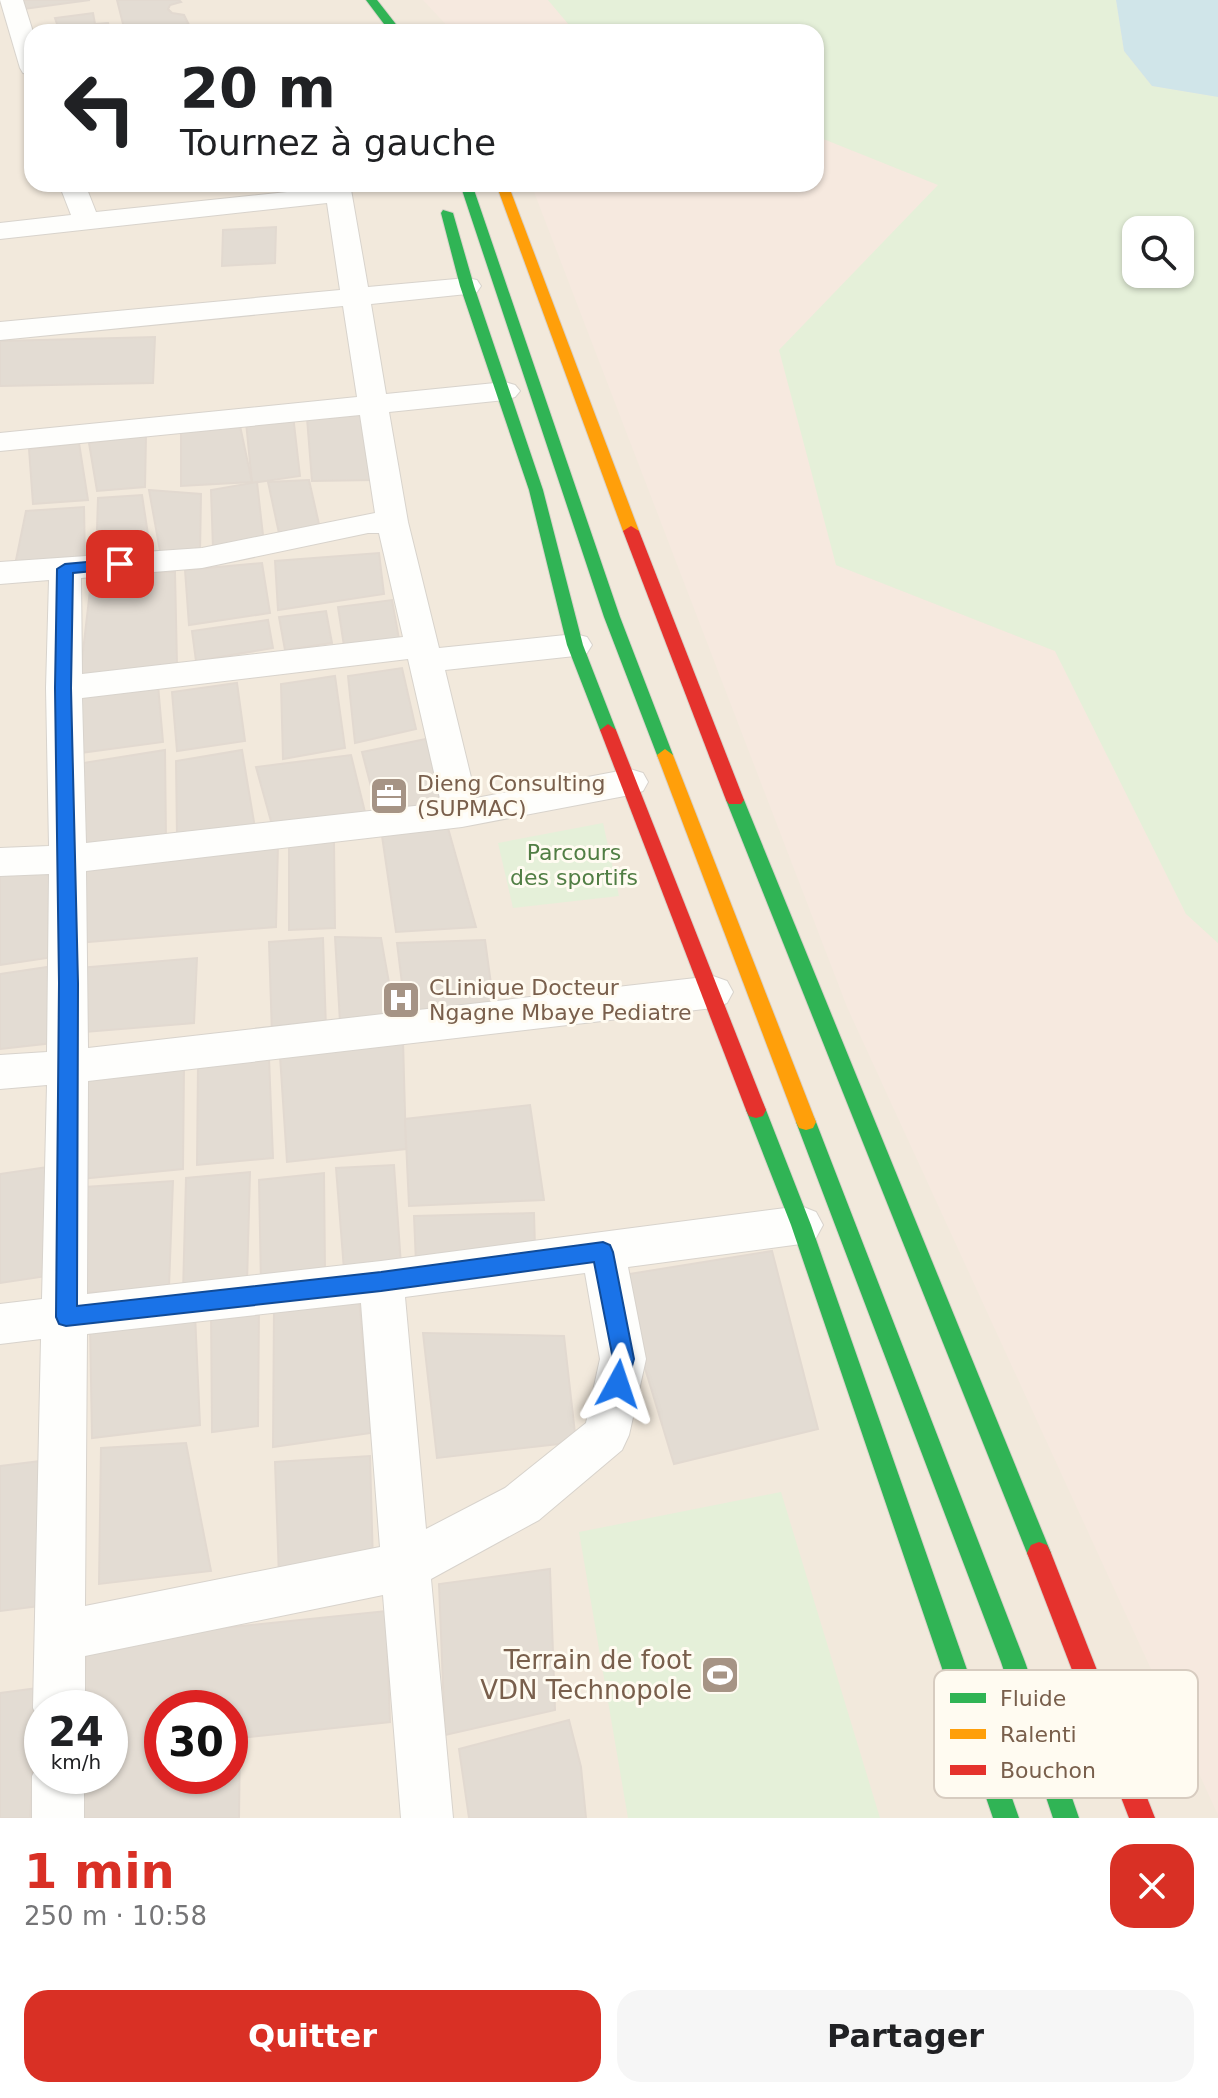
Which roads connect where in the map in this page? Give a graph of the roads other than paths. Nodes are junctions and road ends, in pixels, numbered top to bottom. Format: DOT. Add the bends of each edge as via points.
graph roads {
  1 [pos="11,0"];
  2 [pos="371,0"];
  3 [pos="390,24"];
  4 [pos="9,25"];
  5 [pos="24,67"];
  6 [pos="75,192"];
  7 [pos="314,192"];
  8 [pos="338,192"];
  9 [pos="469,192"];
  10 [pos="505,192"];
  11 [pos="443,199"];
  12 [pos="86,220"];
  13 [pos="0,231"];
  14 [pos="467,286"];
  15 [pos="354,295"];
  16 [pos="0,331"];
  17 [pos="505,391"];
  18 [pos="373,404"];
  19 [pos="0,442"];
  20 [pos="392,522"];
  21 [pos="65,569"];
  22 [pos="0,573"];
  23 [pos="612,617"];
  24 [pos="575,645"];
  25 [pos="424,654"];
  26 [pos="63,688"];
  27 [pos="610,732"];
  28 [pos="630,782"];
  29 [pos="462,814"];
  30 [pos="66,859"];
  31 [pos="0,862"];
  32 [pos="713,992"];
  33 [pos="67,1067"];
  34 [pos="0,1072"];
  35 [pos="801,1225"];
  36 [pos="603,1252"];
  37 [pos="381,1281"];
  38 [pos="66,1317"];
  39 [pos="0,1324"];
  40 [pos="406,1566"];
  41 [pos="60,1636"];
  42 [pos="955,1670"];
  43 [pos="1016,1670"];
  44 [pos="1087,1670"];
  45 [pos="59,1690"];
  46 [pos="58,1794"];
  47 [pos="999,1798"];
  48 [pos="1059,1798"];
  49 [pos="1135,1798"];
  50 [pos="58,1818"];
  51 [pos="427,1818"];
  52 [pos="1006,1818"];
  53 [pos="1066,1818"];
  54 [pos="1142,1818"];
  1 -- 4 [label="street"];
  2 -- 3 [label="main road"];
  4 -- 5 [label="street"];
  6 -- 12 [label="street"];
  7 -- 12 [label="street"];
  8 -- 15 [label="street"];
  9 -- 23 [label="main road"];
  10 -- 44 [label="main road" via="684,673"];
  11 -- 14 [label="main road"];
  12 -- 13 [label="street"];
  14 -- 15 [label="street"];
  14 -- 17 [label="main road"];
  15 -- 16 [label="street"];
  15 -- 18 [label="street"];
  17 -- 18 [label="street"];
  17 -- 24 [label="main road"];
  18 -- 19 [label="street"];
  18 -- 20 [label="street"];
  20 -- 21 [label="street" via="202,558"];
  20 -- 25 [label="street"];
  21 -- 22 [label="street"];
  21 -- 26 [label="street"];
  23 -- 27 [label="main road"];
  23 -- 43 [label="main road"];
  24 -- 25 [label="street"];
  24 -- 27 [label="main road"];
  25 -- 26 [label="street"];
  25 -- 29 [label="street"];
  26 -- 30 [label="street"];
  27 -- 28 [label="main road"];
  28 -- 29 [label="street"];
  28 -- 32 [label="main road"];
  29 -- 30 [label="street"];
  30 -- 31 [label="street"];
  30 -- 33 [label="street"];
  32 -- 33 [label="street"];
  32 -- 35 [label="main road"];
  33 -- 34 [label="street"];
  33 -- 38 [label="street"];
  35 -- 36 [label="street"];
  35 -- 42 [label="main road"];
  36 -- 37 [label="street"];
  36 -- 40 [label="street" via="623,1359 606,1435 522,1504"];
  37 -- 38 [label="street"];
  37 -- 40 [label="street"];
  38 -- 39 [label="street"];
  38 -- 41 [label="street"];
  40 -- 41 [label="street"];
  40 -- 51 [label="street"];
  41 -- 45 [label="street"];
  46 -- 50 [label="street"];
  47 -- 52 [label="main road"];
  48 -- 53 [label="main road"];
  49 -- 54 [label="main road"];
}
